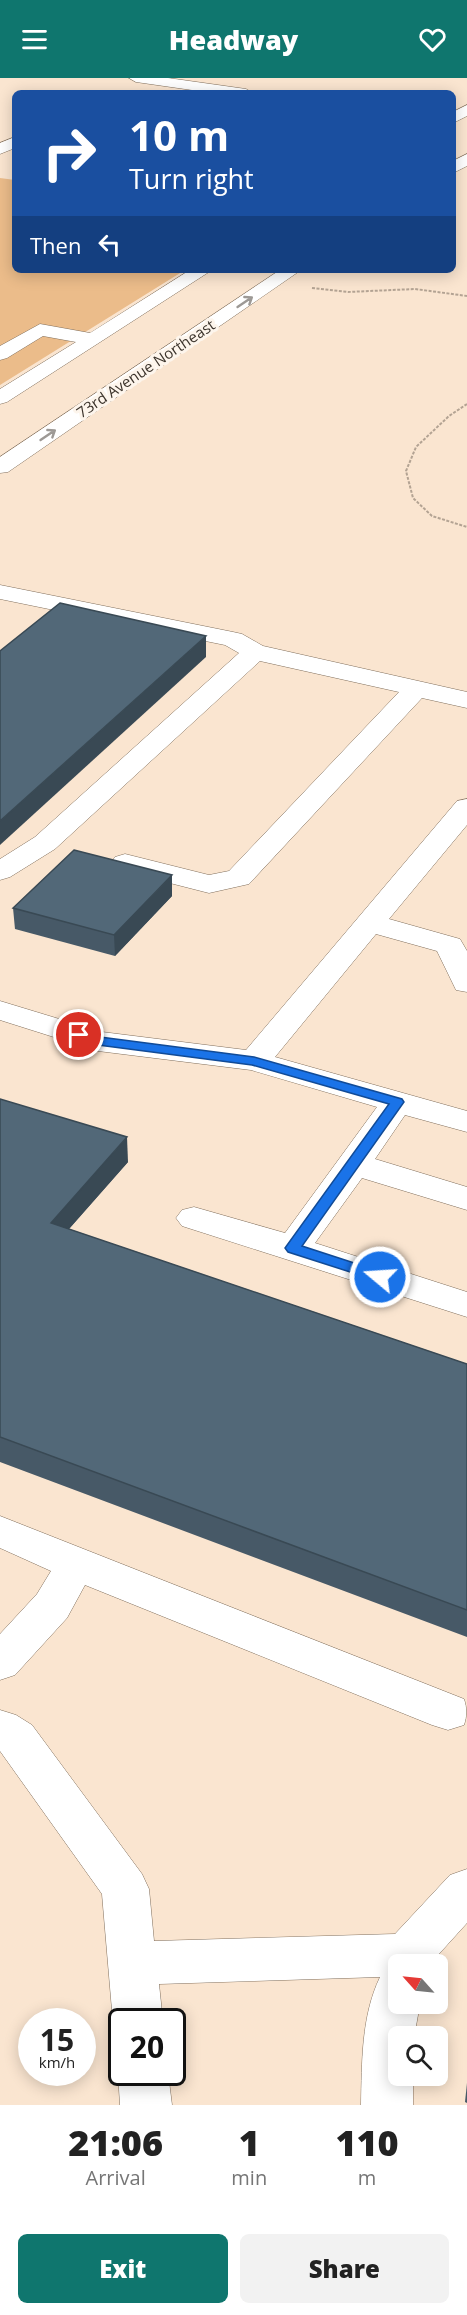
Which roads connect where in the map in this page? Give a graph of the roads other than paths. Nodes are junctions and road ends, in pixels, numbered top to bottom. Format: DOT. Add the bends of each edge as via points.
graph roads {
  1 [pos="136,78"];
  2 [pos="224,90"];
  3 [pos="198,273"];
  4 [pos="270,276"];
  5 [pos="93,339"];
  6 [pos="0,354"];
  7 [pos="0,398"];
  8 [pos="39,418"];
  9 [pos="0,467"];
  10 [pos="0,592"];
  11 [pos="255,652"];
  12 [pos="417,688"];
  13 [pos="467,700"];
  14 [pos="467,807"];
  15 [pos="45,843"];
  16 [pos="0,871"];
  17 [pos="369,923"];
  18 [pos="467,983"];
  19 [pos="0,1010"];
  20 [pos="254,1061"];
  21 [pos="397,1102"];
  22 [pos="467,1122"];
  23 [pos="354,1164"];
  24 [pos="467,1199"];
  25 [pos="194,1218"];
  26 [pos="293,1248"];
  27 [pos="467,1305"];
  28 [pos="0,1531"];
  29 [pos="76,1564"];
  30 [pos="0,1664"];
  31 [pos="448,1712"];
  32 [pos="0,1728"];
  33 [pos="467,1890"];
  34 [pos="417,1954"];
  35 [pos="132,1963"];
  36 [pos="388,1970"];
  37 [pos="137,2008"];
  38 [pos="394,2014"];
  39 [pos="144,2086"];
  40 [pos="146,2105"];
  41 [pos="387,2105"];
  1 -- 2 [label="street"];
  3 -- 5 [label="street"];
  4 -- 8 [label="street, 73rd Avenue Northeast"];
  9 -- 4 [label="street, 73rd Avenue Northeast, one-way"];
  5 -- 6 [label="street" via="40,330"];
  5 -- 7 [label="street"];
  10 -- 11 [label="street" via="233,639"];
  11 -- 12 [label="street"];
  11 -- 15 [label="street"];
  12 -- 13 [label="street"];
  12 -- 15 [label="street" via="239,878 209,884"];
  14 -- 17 [label="street"];
  15 -- 16 [label="street"];
  17 -- 18 [label="street" via="449,945"];
  17 -- 20 [label="street"];
  19 -- 20 [label="street" via="98,1041"];
  20 -- 21 [label="street"];
  21 -- 22 [label="street"];
  21 -- 23 [label="street"];
  23 -- 24 [label="street"];
  23 -- 26 [label="street"];
  25 -- 26 [label="street"];
  26 -- 27 [label="street"];
  28 -- 29 [label="street"];
  29 -- 30 [label="street" via="52,1606"];
  29 -- 31 [label="street"];
  32 -- 35 [label="street" via="16,1738 125,1889"];
  33 -- 34 [label="street"];
  35 -- 36 [label="street"];
  35 -- 37 [label="street"];
  38 -- 41 [label="street" via="388,2039"];
  39 -- 40 [label="street"];
}
